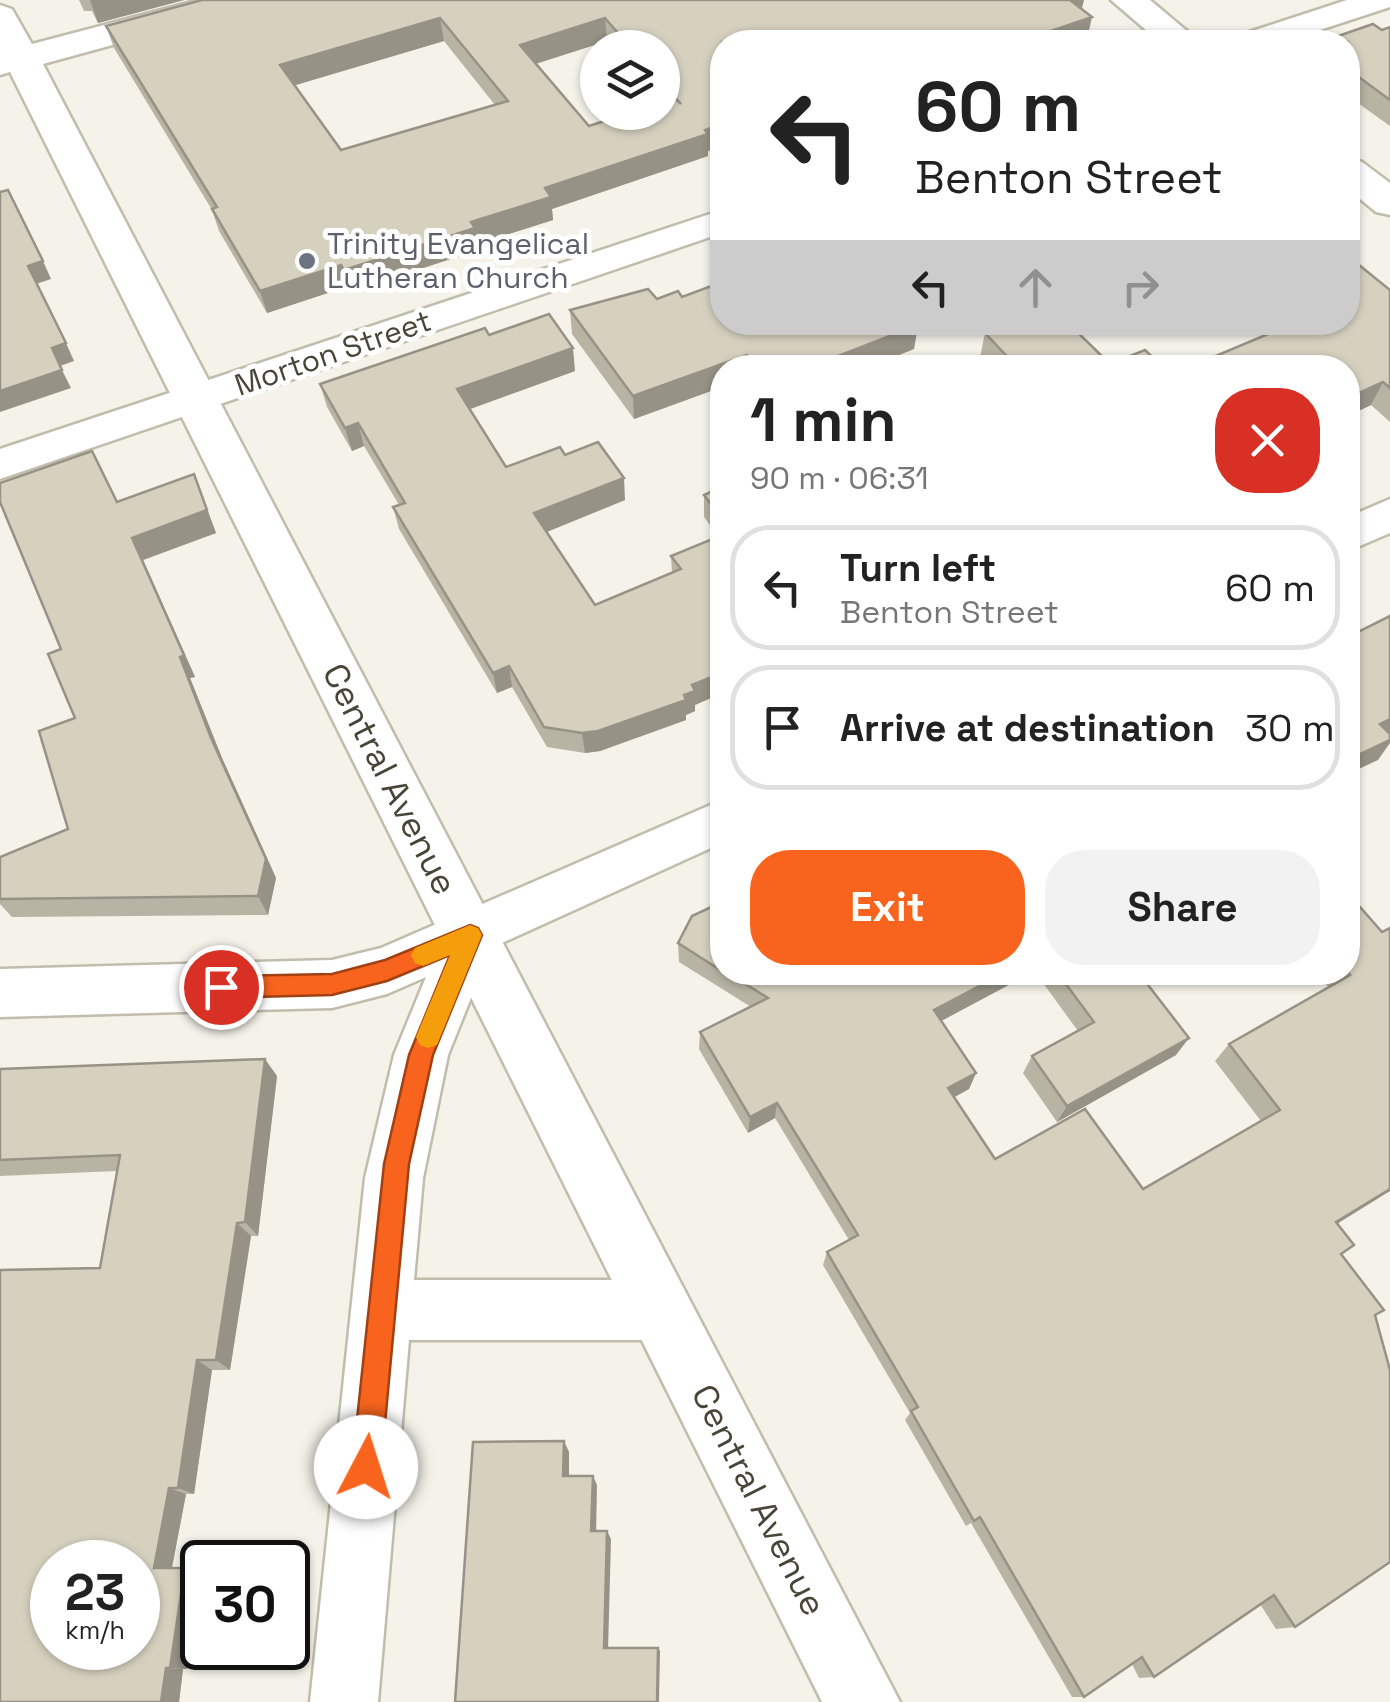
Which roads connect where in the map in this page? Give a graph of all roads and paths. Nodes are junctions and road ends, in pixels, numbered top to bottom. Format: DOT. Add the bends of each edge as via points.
graph roads {
  1 [pos="239,0"];
  2 [pos="1128,0"];
  3 [pos="1379,0"];
  4 [pos="0,16"];
  5 [pos="1167,30"];
  6 [pos="1288,30"];
  7 [pos="10,61"];
  8 [pos="1360,180"];
  9 [pos="1390,204"];
  10 [pos="710,225"];
  11 [pos="196,399"];
  12 [pos="0,464"];
  13 [pos="1390,515"];
  14 [pos="1360,529"];
  15 [pos="710,826"];
  16 [pos="470,935"];
  17 [pos="0,993"];
  18 [pos="381,1310"];
  19 [pos="662,1310"];
  20 [pos="344,1702"];
  21 [pos="862,1702"];
  1 -- 7 [label="street"];
  2 -- 5 [label="street"];
  3 -- 6 [label="street"];
  4 -- 7 [label="street, Central Avenue"];
  7 -- 11 [label="street, Central Avenue"];
  8 -- 9 [label="street"];
  10 -- 11 [label="street, Morton Street"];
  11 -- 12 [label="street, Morton Street"];
  11 -- 16 [label="street, Central Avenue"];
  13 -- 14 [label="street"];
  15 -- 16 [label="street"];
  16 -- 17 [label="street" via="387,970 332,984"];
  16 -- 18 [label="street" via="421,1055 394,1178"];
  16 -- 19 [label="street, Central Avenue"];
  18 -- 19 [label="street"];
  18 -- 20 [label="street"];
  19 -- 21 [label="street, Central Avenue"];
}
